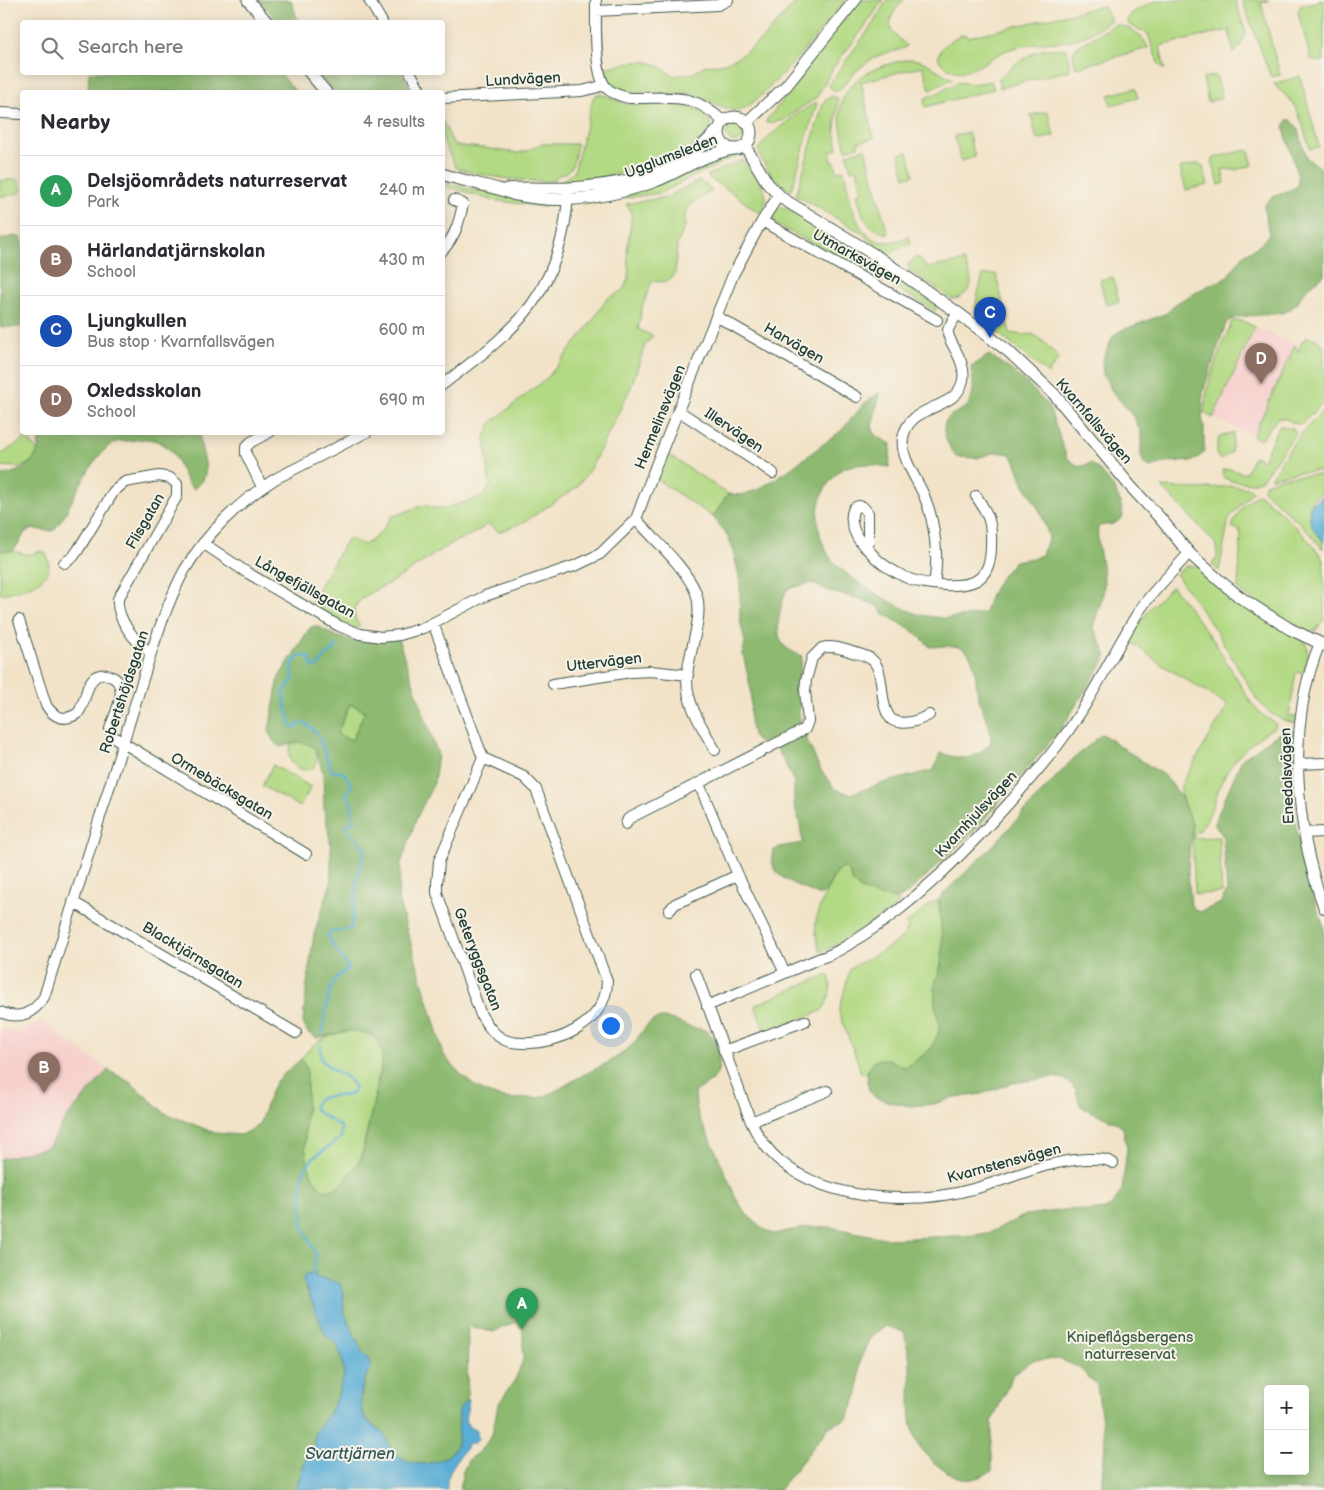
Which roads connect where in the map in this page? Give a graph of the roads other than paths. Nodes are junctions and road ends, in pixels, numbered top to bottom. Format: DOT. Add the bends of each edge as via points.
graph roads {
  1 [pos="248,0"];
  2 [pos="370,0"];
  3 [pos="596,0"];
  4 [pos="728,0"];
  5 [pos="855,0"];
  6 [pos="700,3"];
  7 [pos="596,11"];
  8 [pos="265,20"];
  9 [pos="381,20"];
  10 [pos="312,75"];
  11 [pos="412,75"];
  12 [pos="603,84"];
  13 [pos="324,90"];
  14 [pos="420,90"];
  15 [pos="445,98"];
  16 [pos="0,113"];
  17 [pos="20,114"];
  18 [pos="746,122"];
  19 [pos="722,126"];
  20 [pos="739,148"];
  21 [pos="445,175"];
  22 [pos="568,193"];
  23 [pos="779,195"];
  24 [pos="454,200"];
  25 [pos="762,221"];
  26 [pos="445,248"];
  27 [pos="958,313"];
  28 [pos="716,316"];
  29 [pos="937,320"];
  30 [pos="445,383"];
  31 [pos="857,397"];
  32 [pos="679,411"];
  33 [pos="264,435"];
  34 [pos="361,435"];
  35 [pos="773,473"];
  36 [pos="262,487"];
  37 [pos="976,496"];
  38 [pos="636,519"];
  39 [pos="203,543"];
  40 [pos="868,550"];
  41 [pos="1189,553"];
  42 [pos="64,563"];
  43 [pos="934,584"];
  44 [pos="509,588"];
  45 [pos="19,620"];
  46 [pos="433,623"];
  47 [pos="1322,644"];
  48 [pos="151,653"];
  49 [pos="688,675"];
  50 [pos="553,684"];
  51 [pos="929,715"];
  52 [pos="122,743"];
  53 [pos="714,750"];
  54 [pos="483,758"];
  55 [pos="1299,764"];
  56 [pos="1324,764"];
  57 [pos="699,784"];
  58 [pos="626,824"];
  59 [pos="1324,832"];
  60 [pos="1304,833"];
  61 [pos="306,854"];
  62 [pos="738,875"];
  63 [pos="1322,897"];
  64 [pos="74,902"];
  65 [pos="1324,908"];
  66 [pos="669,910"];
  67 [pos="785,973"];
  68 [pos="696,974"];
  69 [pos="707,1006"];
  70 [pos="0,1012"];
  71 [pos="805,1021"];
  72 [pos="296,1033"];
  73 [pos="724,1051"];
  74 [pos="827,1091"];
  75 [pos="751,1122"];
  76 [pos="1113,1163"];
  1 -- 8 [label="street"];
  2 -- 9 [label="street"];
  3 -- 7 [label="street"];
  4 -- 6 [label="street" via="722,4"];
  5 -- 18 [label="street" via="786,86"];
  6 -- 7 [label="street"];
  7 -- 12 [label="street" via="598,66"];
  10 -- 13 [label="street"];
  11 -- 14 [label="street"];
  12 -- 15 [label="street, Lundvägen" via="582,91"];
  12 -- 19 [label="street" via="622,97 693,100 704,105"];
  16 -- 17 [label="street"];
  18 -- 19 [label="street, Ugglumsleden" via="728,119"];
  18 -- 20 [label="street" via="751,133 748,142"];
  19 -- 20 [label="street, Ugglumsleden" via="720,137 723,144"];
  19 -- 22 [label="street, Ugglumsleden" via="698,149 663,169"];
  20 -- 22 [label="street, Ugglumsleden" via="718,153 642,186 601,196"];
  20 -- 23 [label="street, Kvarnfallsvägen"];
  21 -- 22 [label="street, Ugglumsleden" via="515,195 542,198"];
  22 -- 30 [label="street" via="565,224 553,262 532,303 511,328"];
  23 -- 25 [label="street, Hermelinsvägen"];
  23 -- 27 [label="street, Kvarnfallsvägen"];
  24 -- 26 [label="street" via="463,204 459,224"];
  25 -- 28 [label="street, Hermelinsvägen" via="733,275"];
  25 -- 29 [label="street, Utmarksvägen"];
  27 -- 41 [label="street, Kvarnfallsvägen" via="1008,351 1054,394"];
  27 -- 43 [label="street" via="948,334 962,364 961,386 952,398 916,415 908,426 903,447 925,498 933,532 937,568"];
  28 -- 31 [label="street, Harvägen"];
  28 -- 32 [label="street, Hermelinsvägen"];
  32 -- 35 [label="street, Illervägen"];
  32 -- 38 [label="street, Hermelinsvägen"];
  33 -- 36 [label="street" via="246,448"];
  34 -- 36 [label="street, Robertshöjdsgatan"];
  36 -- 39 [label="street, Robertshöjdsgatan"];
  37 -- 43 [label="street" via="987,512 991,526 991,557 984,573 968,583"];
  38 -- 44 [label="street, Hermelinsvägen" via="609,546 589,560"];
  38 -- 49 [label="street" via="687,576 695,592 698,605"];
  39 -- 46 [label="street, Långefjällsgatan" via="246,572 360,634 400,635"];
  39 -- 48 [label="street, Robertshöjdsgatan" via="184,572"];
  40 -- 43 [label="street" via="878,561 905,578"];
  41 -- 47 [label="street, Kvarnfallsvägen" via="1241,598 1290,629"];
  41 -- 67 [label="street, Kvarnhjulsvägen" via="1140,609 1063,738 963,853 883,923 834,954"];
  42 -- 48 [label="street, Flisgatan" via="73,557 114,492 125,482 159,476 174,480 177,496 118,599 119,610 132,636"];
  44 -- 46 [label="street, Långefjällsgatan" via="485,596"];
  45 -- 52 [label="street" via="46,705 56,716 66,719 78,713 96,677 112,676 119,683 121,692 110,733"];
  46 -- 54 [label="street"];
  47 -- 55 [label="street, Enedalsvägen" via="1311,667 1305,694 1299,729"];
  48 -- 52 [label="street, Robertshöjdsgatan"];
  49 -- 50 [label="street, Uttervägen" via="631,672"];
  49 -- 53 [label="street" via="693,710"];
  51 -- 57 [label="street" via="905,723 892,720 886,710 874,662 866,656 835,647 822,648 812,658 806,680 808,720 805,729"];
  52 -- 61 [label="street, Ormebäcksgatan"];
  52 -- 64 [label="street, Robertshöjdsgatan"];
  54 -- 54 [label="street, Geteryggsgatan" via="439,861 437,893 486,1024 501,1039 520,1043 543,1042 583,1025 603,1002 607,981 536,789 524,777"];
  55 -- 56 [label="street"];
  55 -- 60 [label="street, Enedalsvägen"];
  57 -- 58 [label="street" via="628,819"];
  57 -- 62 [label="street"];
  59 -- 60 [label="street"];
  60 -- 63 [label="street, Enedalsvägen"];
  62 -- 66 [label="street" via="675,904"];
  62 -- 67 [label="street"];
  63 -- 65 [label="street, Enedalsvägen"];
  64 -- 70 [label="street, Robertshöjdsgatan" via="40,1004 21,1015 8,1016"];
  64 -- 72 [label="street, Blacktjärnsgatan"];
  67 -- 69 [label="street, Kvarnhjulsvägen"];
  68 -- 69 [label="street, Kvarnstensvägen"];
  69 -- 73 [label="street, Kvarnstensvägen"];
  71 -- 73 [label="street"];
  73 -- 75 [label="street, Kvarnstensvägen"];
  74 -- 75 [label="street"];
  75 -- 76 [label="street, Kvarnstensvägen" via="767,1148 794,1171 840,1190 878,1197 915,1198 962,1192 1045,1165 1068,1161 1105,1158"];
}
